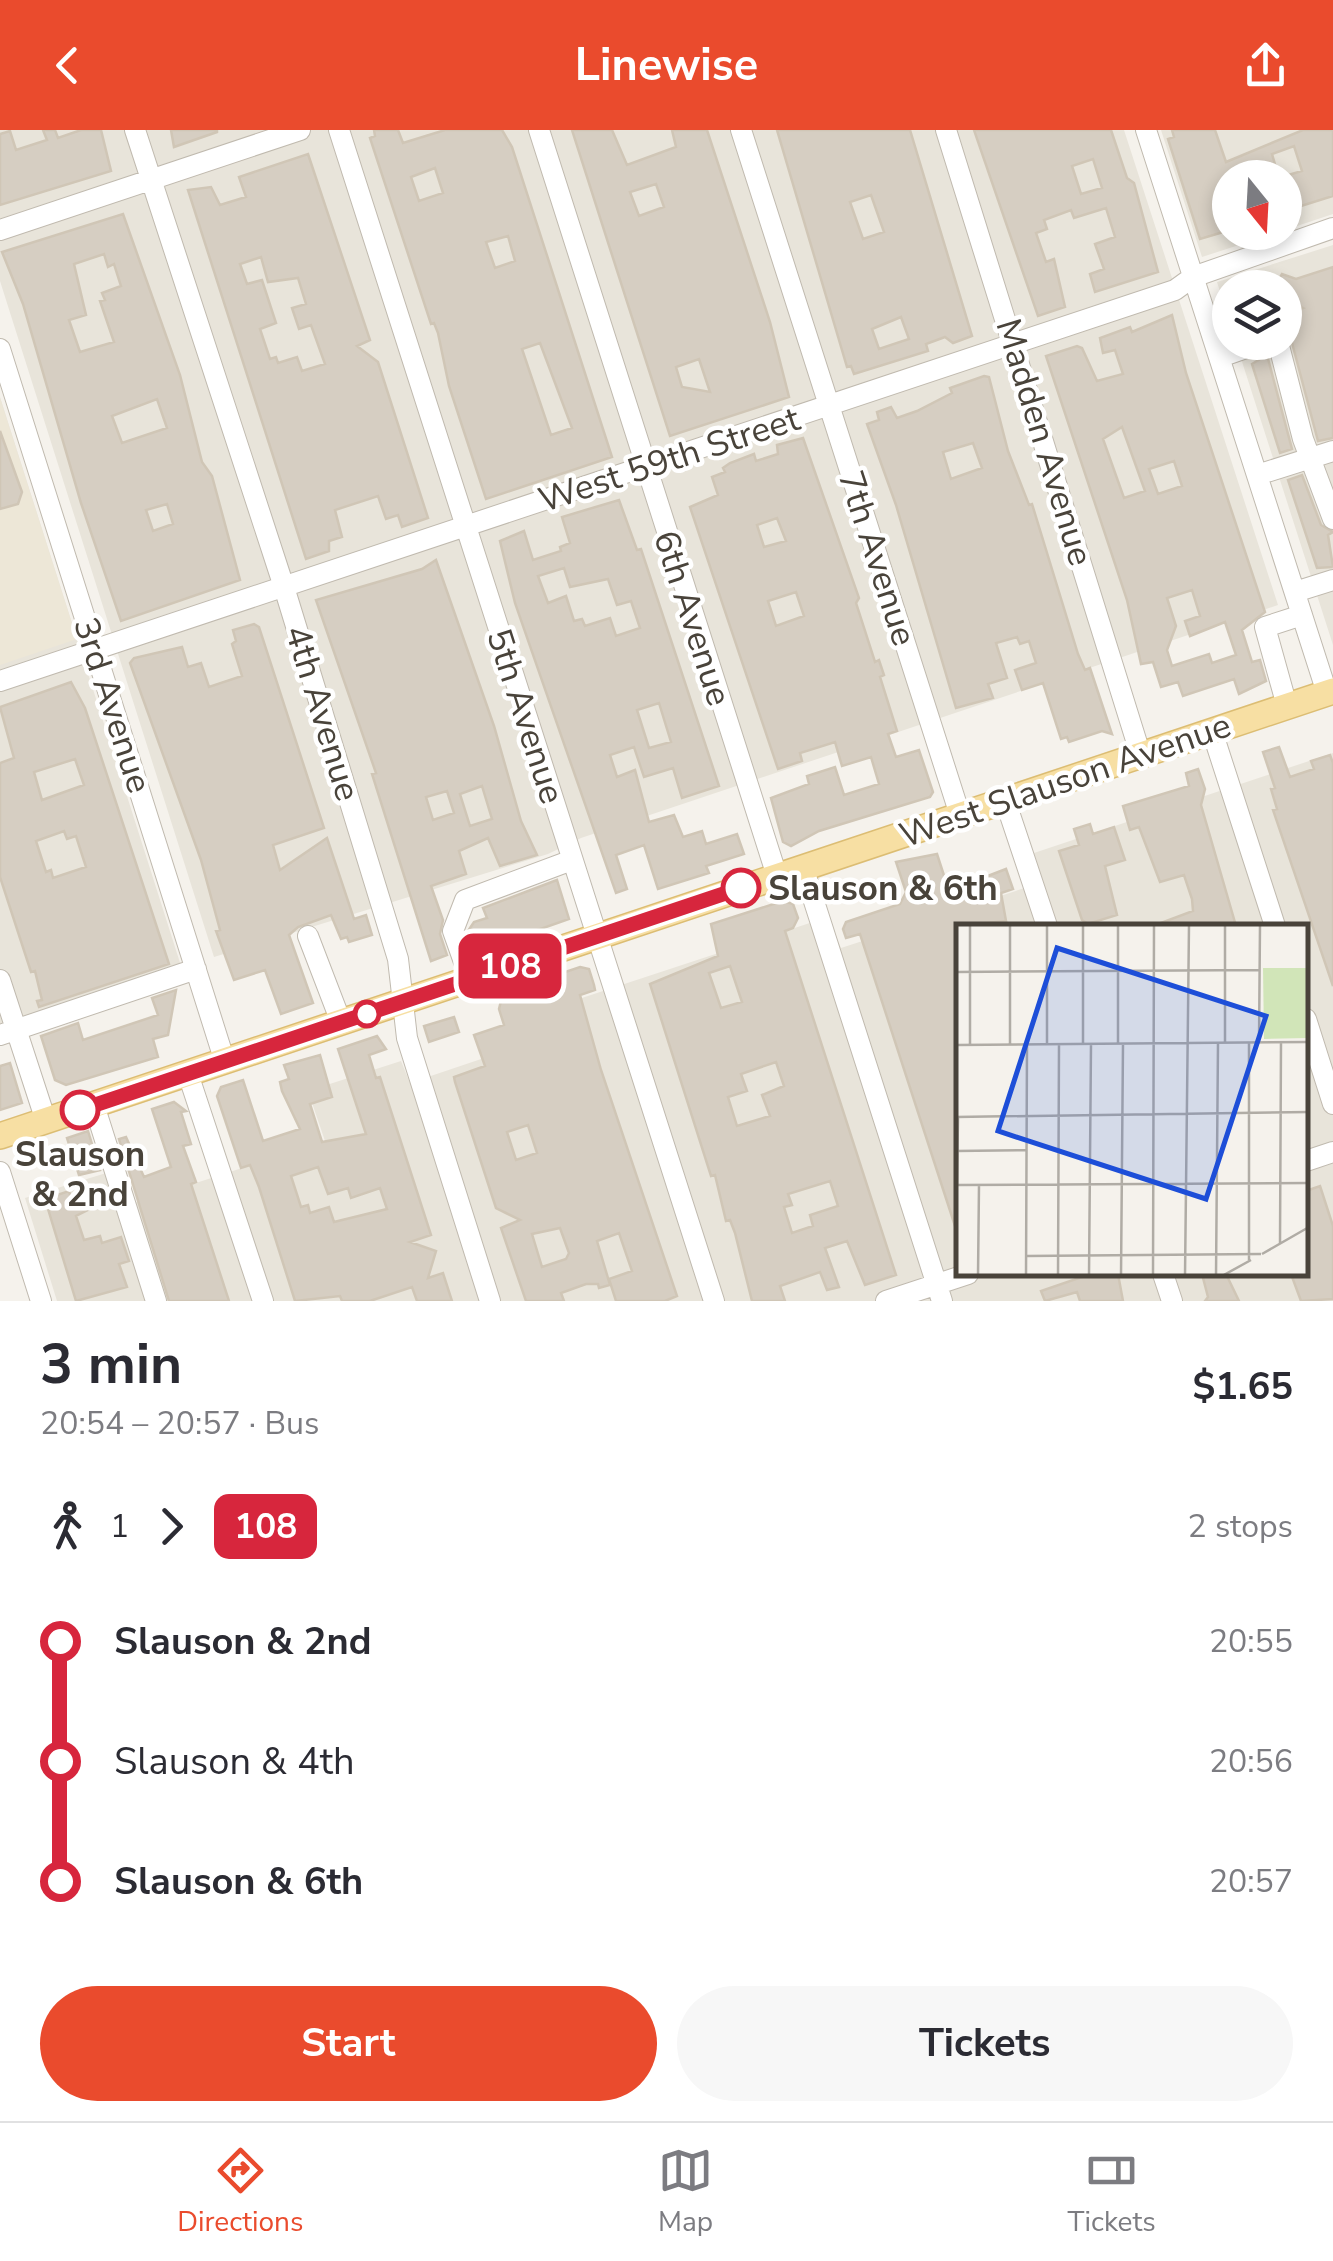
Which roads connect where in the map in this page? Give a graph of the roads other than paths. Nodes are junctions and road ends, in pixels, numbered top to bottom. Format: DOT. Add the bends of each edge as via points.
graph roads {
  1 [pos="135,130"];
  2 [pos="300,130"];
  3 [pos="339,130"];
  4 [pos="538,130"];
  5 [pos="742,130"];
  6 [pos="946,130"];
  7 [pos="1146,130"];
  8 [pos="150,180"];
  9 [pos="1333,228"];
  10 [pos="0,230"];
  11 [pos="1194,276"];
  12 [pos="1212,332"];
  13 [pos="1015,342"];
  14 [pos="0,349"];
  15 [pos="1221,360"];
  16 [pos="1283,360"];
  17 [pos="830,406"];
  18 [pos="1333,451"];
  19 [pos="1309,458"];
  20 [pos="645,466"];
  21 [pos="1257,475"];
  22 [pos="1333,518"];
  23 [pos="466,526"];
  24 [pos="1333,580"];
  25 [pos="284,587"];
  26 [pos="1295,592"];
  27 [pos="1302,615"];
  28 [pos="96,649"];
  29 [pos="0,681"];
  30 [pos="1330,692"];
  31 [pos="1287,706"];
  32 [pos="1212,731"];
  33 [pos="1140,756"];
  34 [pos="1006,800"];
  35 [pos="960,815"];
  36 [pos="572,860"];
  37 [pos="804,867"];
  38 [pos="777,876"];
  39 [pos="1047,924"];
  40 [pos="1274,924"];
  41 [pos="308,936"];
  42 [pos="597,936"];
  43 [pos="196,969"];
  44 [pos="470,979"];
  45 [pos="0,980"];
  46 [pos="404,1002"];
  47 [pos="342,1022"];
  48 [pos="1308,1025"];
  49 [pos="8,1032"];
  50 [pos="226,1062"];
  51 [pos="188,1074"];
  52 [pos="1333,1104"];
  53 [pos="94,1105"];
  54 [pos="46,1121"];
  55 [pos="0,1136"];
  56 [pos="1333,1152"];
  57 [pos="1308,1160"];
  58 [pos="0,1172"];
  59 [pos="965,1276"];
  60 [pos="1164,1276"];
  61 [pos="939,1292"];
  62 [pos="41,1301"];
  63 [pos="156,1301"];
  64 [pos="262,1301"];
  65 [pos="490,1301"];
  66 [pos="714,1301"];
  67 [pos="886,1301"];
  68 [pos="1172,1301"];
  1 -- 8 [label="street, 4th Avenue"];
  2 -- 8 [label="street"];
  3 -- 23 [label="street, 5th Avenue"];
  4 -- 20 [label="street, 6th Avenue"];
  5 -- 17 [label="street, 7th Avenue"];
  6 -- 13 [label="street, Madden Avenue"];
  7 -- 11 [label="street"];
  8 -- 10 [label="street"];
  8 -- 25 [label="street, 4th Avenue"];
  9 -- 11 [label="street, West 59th Street"];
  11 -- 12 [label="street"];
  11 -- 13 [label="street, West 59th Street" via="1175,290"];
  13 -- 17 [label="street, West 59th Street"];
  13 -- 33 [label="street, Madden Avenue"];
  14 -- 28 [label="street, 3rd Avenue"];
  15 -- 21 [label="street"];
  16 -- 19 [label="street"];
  17 -- 20 [label="street, West 59th Street"];
  17 -- 35 [label="street, 7th Avenue"];
  18 -- 19 [label="street"];
  19 -- 21 [label="street"];
  19 -- 22 [label="street"];
  20 -- 23 [label="street, West 59th Street"];
  20 -- 38 [label="street, 6th Avenue"];
  21 -- 26 [label="street"];
  23 -- 25 [label="street, West 59th Street"];
  23 -- 36 [label="street, 5th Avenue"];
  24 -- 26 [label="street"];
  25 -- 28 [label="street, West 59th Street"];
  25 -- 46 [label="street, 4th Avenue" via="398,960"];
  26 -- 27 [label="street"];
  27 -- 30 [label="street"];
  27 -- 31 [label="street" via="1264,628"];
  28 -- 29 [label="street, West 59th Street"];
  28 -- 43 [label="street, 3rd Avenue"];
  30 -- 31 [label="main road, West Slauson Avenue"];
  31 -- 32 [label="main road, West Slauson Avenue"];
  32 -- 33 [label="main road, West Slauson Avenue"];
  32 -- 40 [label="street"];
  33 -- 34 [label="main road, West Slauson Avenue"];
  34 -- 35 [label="main road, West Slauson Avenue"];
  34 -- 39 [label="street"];
  35 -- 37 [label="main road, West Slauson Avenue"];
  36 -- 42 [label="street, 5th Avenue"];
  36 -- 44 [label="street" via="465,900 453,930"];
  37 -- 38 [label="main road, West Slauson Avenue"];
  37 -- 61 [label="street"];
  38 -- 42 [label="main road, West Slauson Avenue"];
  41 -- 47 [label="street"];
  42 -- 44 [label="main road, West Slauson Avenue"];
  42 -- 66 [label="street, 5th Avenue"];
  43 -- 49 [label="street"];
  43 -- 50 [label="street, 3rd Avenue"];
  44 -- 46 [label="main road, West Slauson Avenue"];
  45 -- 49 [label="street"];
  46 -- 47 [label="main road, West Slauson Avenue"];
  46 -- 65 [label="street, 4th Avenue" via="407,1038"];
  47 -- 50 [label="main road, West Slauson Avenue"];
  48 -- 52 [label="street"];
  49 -- 54 [label="street"];
  50 -- 51 [label="main road, West Slauson Avenue"];
  51 -- 53 [label="main road, West Slauson Avenue"];
  51 -- 64 [label="street"];
  53 -- 54 [label="main road, West Slauson Avenue"];
  53 -- 63 [label="street"];
  54 -- 55 [label="main road, West Slauson Avenue"];
  56 -- 57 [label="street"];
  58 -- 62 [label="street"];
  59 -- 61 [label="street"];
  60 -- 68 [label="street"];
  61 -- 67 [label="street"];
}
